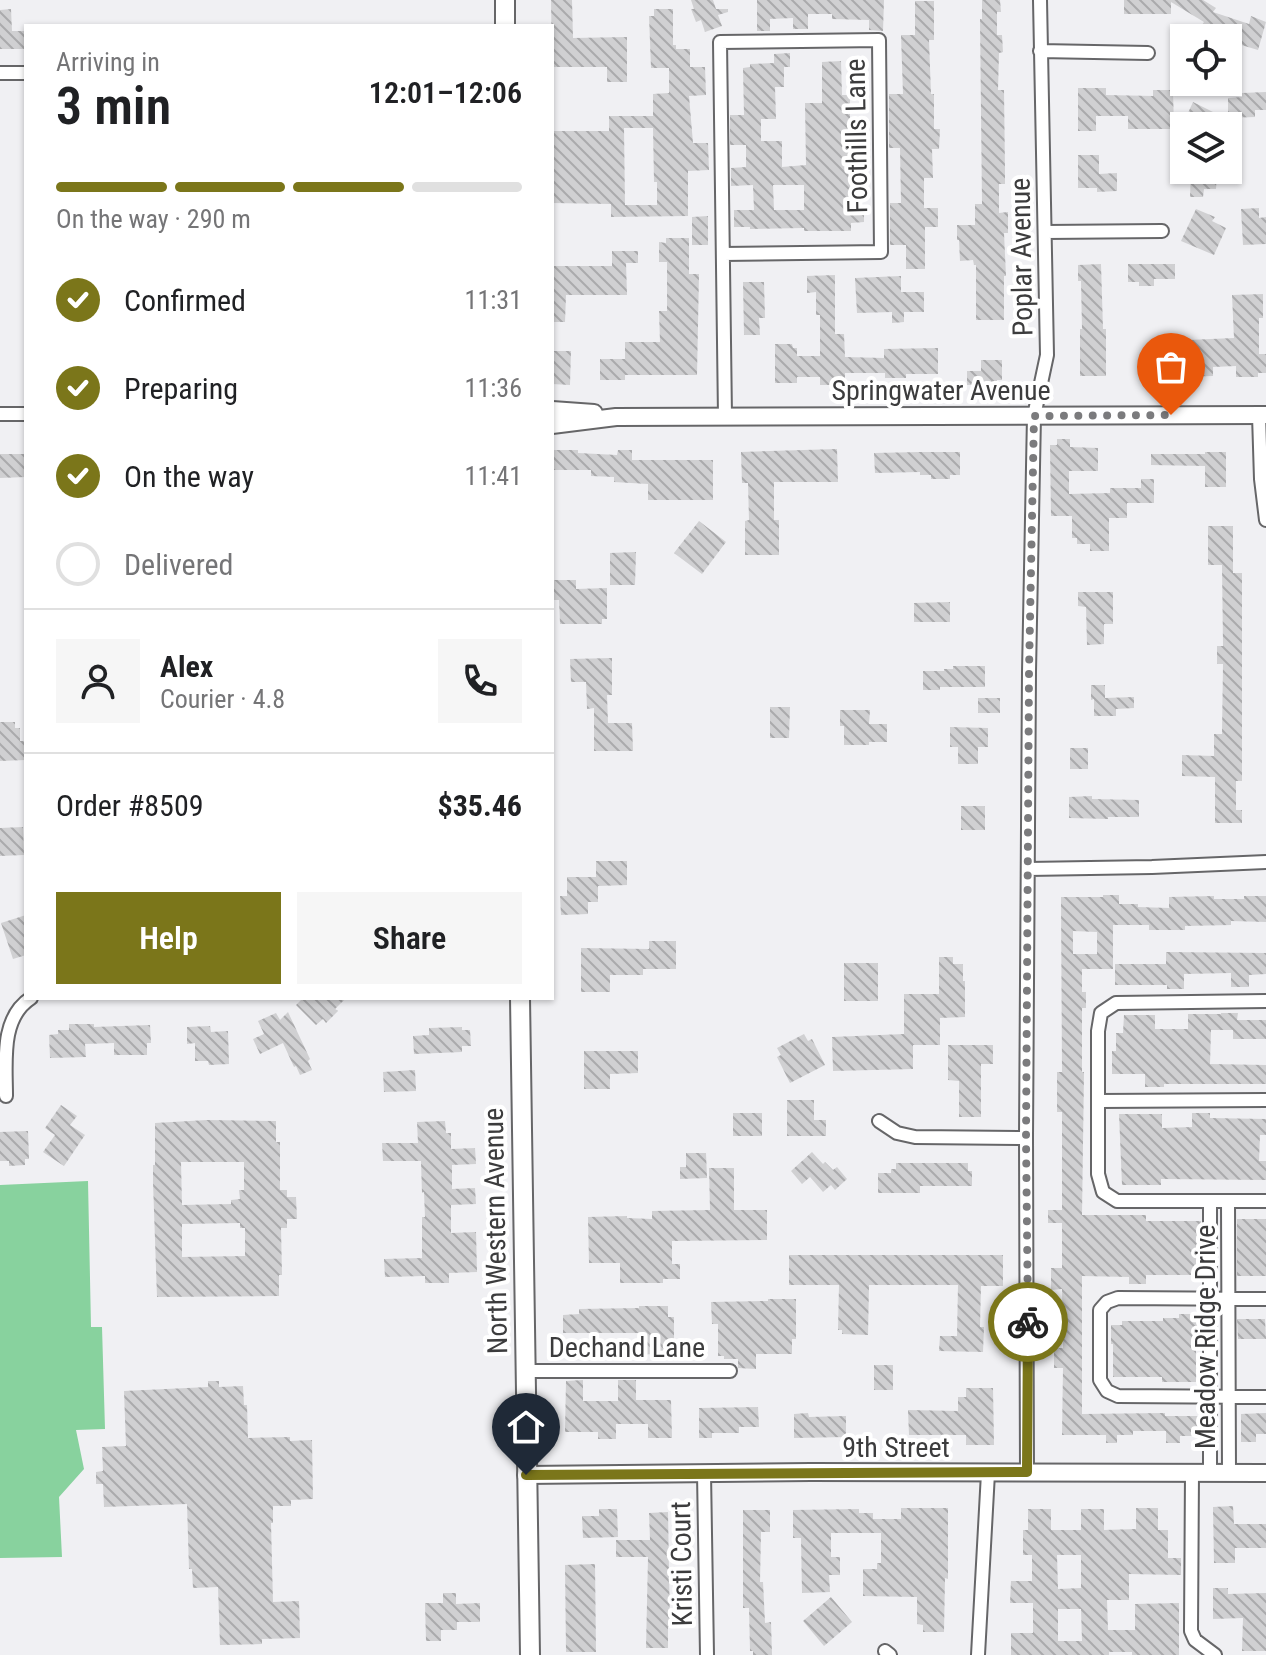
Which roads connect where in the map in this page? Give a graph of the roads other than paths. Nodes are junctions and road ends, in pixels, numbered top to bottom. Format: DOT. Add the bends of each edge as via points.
graph roads {
  1 [pos="505,0"];
  2 [pos="1040,0"];
  3 [pos="505,24"];
  4 [pos="1040,51"];
  5 [pos="1148,53"];
  6 [pos="0,73"];
  7 [pos="24,73"];
  8 [pos="1162,231"];
  9 [pos="1045,232"];
  10 [pos="723,254"];
  11 [pos="554,410"];
  12 [pos="0,414"];
  13 [pos="24,414"];
  14 [pos="1262,415"];
  15 [pos="725,416"];
  16 [pos="1034,416"];
  17 [pos="616,417"];
  18 [pos="554,425"];
  19 [pos="1266,520"];
  20 [pos="1266,862"];
  21 [pos="1028,869"];
  22 [pos="28,1000"];
  23 [pos="520,1000"];
  24 [pos="1266,1001"];
  25 [pos="6,1096"];
  26 [pos="1266,1100"];
  27 [pos="1099,1101"];
  28 [pos="879,1121"];
  29 [pos="1026,1138"];
  30 [pos="1228,1201"];
  31 [pos="1266,1201"];
  32 [pos="1210,1202"];
  33 [pos="1210,1298"];
  34 [pos="1229,1298"];
  35 [pos="1266,1299"];
  36 [pos="525,1371"];
  37 [pos="730,1371"];
  38 [pos="1210,1396"];
  39 [pos="1229,1396"];
  40 [pos="1266,1397"];
  41 [pos="1027,1472"];
  42 [pos="704,1473"];
  43 [pos="988,1473"];
  44 [pos="1192,1473"];
  45 [pos="1210,1473"];
  46 [pos="1229,1473"];
  47 [pos="1266,1473"];
  48 [pos="526,1475"];
  49 [pos="530,1655"];
  50 [pos="707,1655"];
  51 [pos="978,1655"];
  52 [pos="1215,1655"];
  1 -- 3 [label="main road"];
  2 -- 4 [label="street, Poplar Avenue"];
  4 -- 5 [label="street"];
  4 -- 9 [label="street, Poplar Avenue"];
  6 -- 7 [label="street"];
  8 -- 9 [label="street"];
  9 -- 16 [label="street, Poplar Avenue" via="1047,355"];
  10 -- 10 [label="street, Foothills Lane" via="720,42 879,40 881,252"];
  10 -- 15 [label="street, Foothills Lane"];
  11 -- 17 [label="street, Springwater Avenue"];
  12 -- 13 [label="street"];
  14 -- 16 [label="street, Springwater Avenue"];
  14 -- 19 [label="street"];
  15 -- 16 [label="street, Springwater Avenue"];
  15 -- 17 [label="street, Springwater Avenue"];
  16 -- 21 [label="street, Poplar Avenue"];
  17 -- 18 [label="street, Springwater Avenue"];
  20 -- 21 [label="street"];
  21 -- 29 [label="street, Poplar Avenue"];
  22 -- 25 [label="street" via="9,1021"];
  23 -- 36 [label="main road, North Western Avenue"];
  24 -- 27 [label="street, Meadow Ridge Drive" via="1116,1003 1101,1013"];
  26 -- 27 [label="street"];
  27 -- 32 [label="street, Meadow Ridge Drive" via="1098,1174 1103,1192 1117,1201"];
  28 -- 29 [label="street" via="915,1137"];
  29 -- 41 [label="street, Poplar Avenue"];
  30 -- 31 [label="street, Meadow Ridge Drive"];
  30 -- 32 [label="street, Meadow Ridge Drive"];
  30 -- 34 [label="street, Meadow Ridge Drive"];
  32 -- 33 [label="street, Meadow Ridge Drive"];
  33 -- 34 [label="street"];
  33 -- 38 [label="street, Meadow Ridge Drive"];
  33 -- 38 [label="street" via="1118,1298 1100,1310 1100,1380 1107,1391 1118,1396"];
  34 -- 35 [label="street"];
  34 -- 39 [label="street, Meadow Ridge Drive"];
  36 -- 37 [label="street, Dechand Lane"];
  36 -- 48 [label="main road, North Western Avenue"];
  38 -- 39 [label="street"];
  38 -- 45 [label="street, Meadow Ridge Drive"];
  39 -- 40 [label="street"];
  39 -- 46 [label="street, Meadow Ridge Drive"];
  41 -- 43 [label="street, 9th Street"];
  41 -- 44 [label="street, 9th Street"];
  42 -- 43 [label="street, 9th Street"];
  42 -- 48 [label="street, 9th Street"];
  42 -- 50 [label="street, Kristi Court"];
  43 -- 51 [label="street"];
  44 -- 45 [label="street, 9th Street"];
  44 -- 52 [label="street" via="1191,1631"];
  45 -- 46 [label="street, 9th Street"];
  46 -- 47 [label="street, 9th Street"];
  48 -- 49 [label="main road, North Western Avenue"];
}
